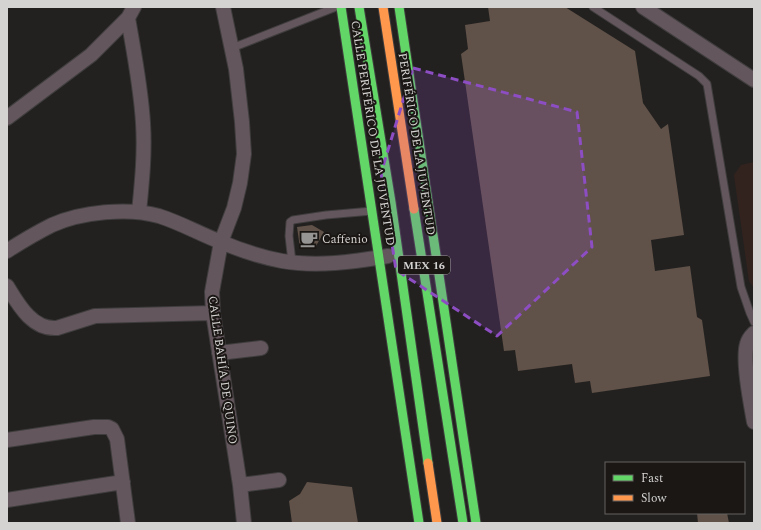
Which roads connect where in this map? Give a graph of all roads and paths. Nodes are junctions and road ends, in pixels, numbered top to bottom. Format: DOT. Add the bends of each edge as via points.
graph roads {
  1 [pos="223,7"];
  2 [pos="336,7"];
  3 [pos="341,7"];
  4 [pos="359,7"];
  5 [pos="383,7"];
  6 [pos="399,7"];
  7 [pos="593,7"];
  8 [pos="643,7"];
  9 [pos="131,12"];
  10 [pos="232,48"];
  11 [pos="754,80"];
  12 [pos="7,118"];
  13 [pos="372,211"];
  14 [pos="139,212"];
  15 [pos="221,242"];
  16 [pos="7,251"];
  17 [pos="398,255"];
  18 [pos="380,258"];
  19 [pos="292,262"];
  20 [pos="7,286"];
  21 [pos="213,313"];
  22 [pos="754,322"];
  23 [pos="754,333"];
  24 [pos="261,348"];
  25 [pos="219,353"];
  26 [pos="754,422"];
  27 [pos="7,440"];
  28 [pos="279,480"];
  29 [pos="123,482"];
  30 [pos="240,485"];
  31 [pos="7,500"];
  32 [pos="128,523"];
  33 [pos="244,523"];
  34 [pos="419,523"];
  35 [pos="437,523"];
  36 [pos="463,523"];
  37 [pos="476,523"];
  1 -- 10 [label="street, CALLE BAHÍA DE QUINO"];
  2 -- 10 [label="lane"];
  3 -- 13 [label="main road, CALLE PERIFÉRICO DE LA JUVENTUD"];
  4 -- 17 [label="main road, MEX 16"];
  5 -- 36 [label="main road, PERIFÉRICO DE LA JUVENTUD / MEX 16"];
  6 -- 37 [label="main road"];
  7 -- 22 [label="lane" via="699,76 707,84 741,286"];
  8 -- 11 [label="street"];
  9 -- 12 [label="street" via="91,55"];
  9 -- 14 [label="street" via="143,123"];
  10 -- 15 [label="street, CALLE BAHÍA DE QUINO" via="244,154 234,208"];
  13 -- 18 [label="main road, CALLE PERIFÉRICO DE LA JUVENTUD"];
  13 -- 19 [label="lane" via="293,220 290,222 289,236"];
  14 -- 15 [label="street" via="160,217"];
  14 -- 16 [label="street" via="78,217 53,225"];
  15 -- 19 [label="street" via="257,255"];
  15 -- 21 [label="street, CALLE BAHÍA DE QUINO" via="212,292"];
  17 -- 18 [label="street"];
  17 -- 35 [label="main road, MEX 16"];
  18 -- 19 [label="street" via="331,263"];
  18 -- 34 [label="main road, CALLE PERIFÉRICO DE LA JUVENTUD"];
  20 -- 21 [label="street" via="32,320 38,325 50,328 95,316"];
  21 -- 25 [label="street, CALLE BAHÍA DE QUINO"];
  23 -- 26 [label="street" via="747,343 746,352"];
  24 -- 25 [label="street"];
  25 -- 30 [label="street, CALLE BAHÍA DE QUINO"];
  27 -- 29 [label="street" via="94,427 112,428 117,439"];
  28 -- 30 [label="street"];
  29 -- 31 [label="street"];
  29 -- 32 [label="street"];
  30 -- 33 [label="street, CALLE BAHÍA DE QUINO"];
}
